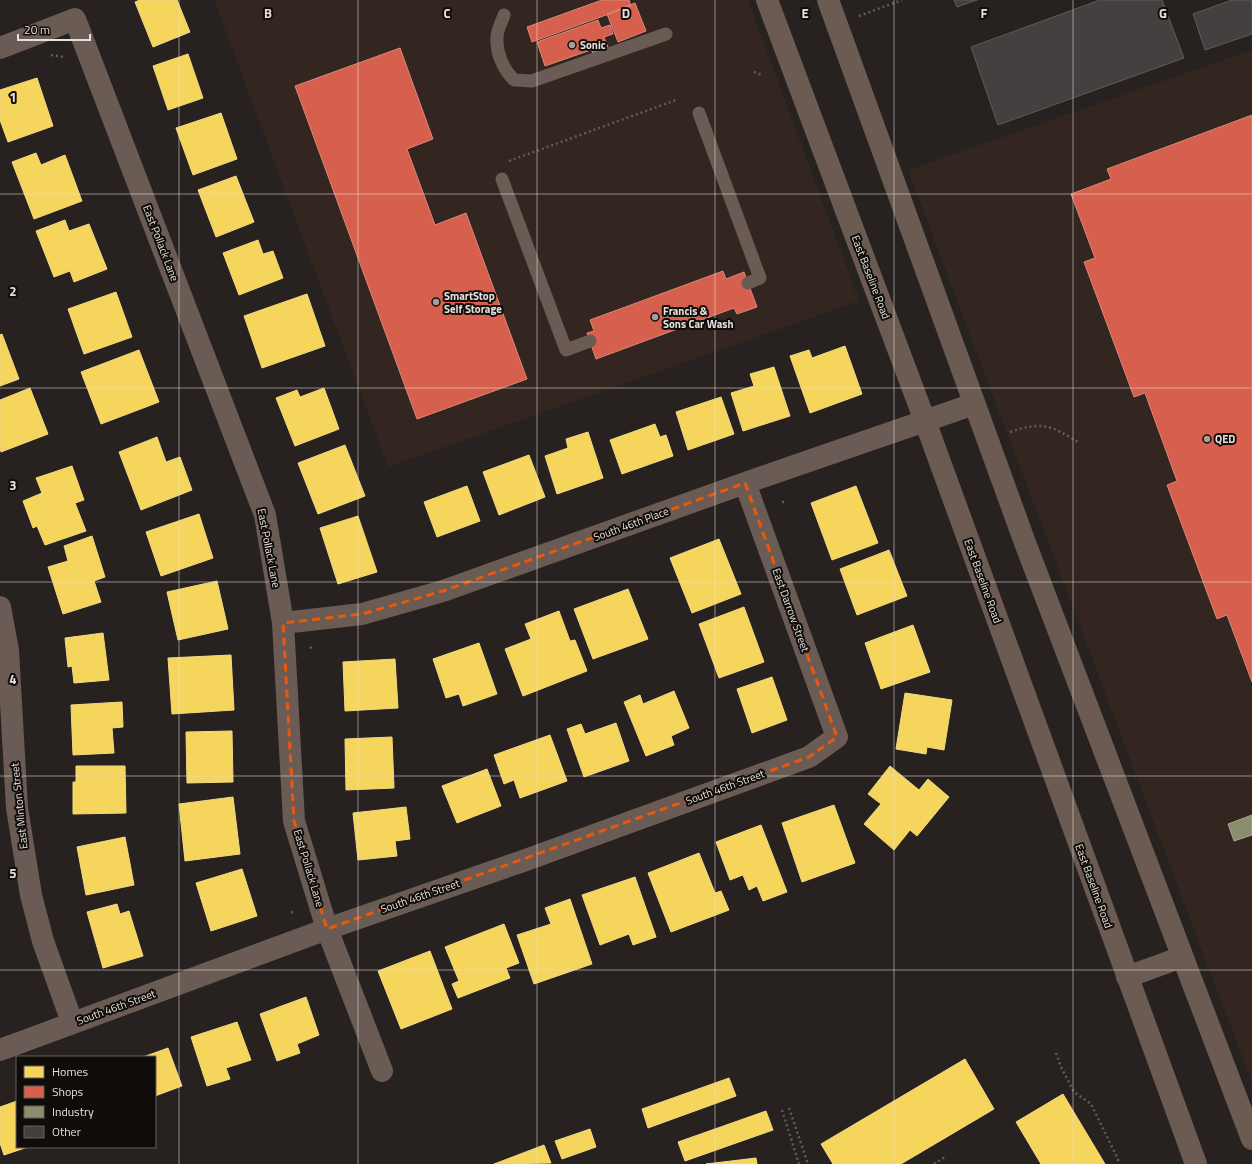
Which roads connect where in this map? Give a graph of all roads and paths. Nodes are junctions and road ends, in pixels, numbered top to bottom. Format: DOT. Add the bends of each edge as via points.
graph roads {
  1 [pos="767,0"];
  2 [pos="828,0"];
  3 [pos="902,0"];
  4 [pos="504,15"];
  5 [pos="856,17"];
  6 [pos="666,34"];
  7 [pos="0,48"];
  8 [pos="44,57"];
  9 [pos="68,61"];
  10 [pos="754,72"];
  11 [pos="762,75"];
  12 [pos="676,100"];
  13 [pos="699,113"];
  14 [pos="508,161"];
  15 [pos="502,179"];
  16 [pos="748,283"];
  17 [pos="590,341"];
  18 [pos="974,404"];
  19 [pos="925,421"];
  20 [pos="1010,432"];
  21 [pos="1078,442"];
  22 [pos="745,483"];
  23 [pos="0,607"];
  24 [pos="283,623"];
  25 [pos="310,647"];
  26 [pos="313,650"];
  27 [pos="837,737"];
  28 [pos="327,929"];
  29 [pos="1182,957"];
  30 [pos="1127,977"];
  31 [pos="72,1022"];
  32 [pos="0,1050"];
  33 [pos="1056,1053"];
  34 [pos="382,1071"];
  35 [pos="789,1108"];
  36 [pos="782,1110"];
  37 [pos="1252,1139"];
  38 [pos="944,1157"];
  39 [pos="798,1164"];
  40 [pos="808,1164"];
  41 [pos="934,1164"];
  42 [pos="1118,1164"];
  43 [pos="1196,1164"];
  1 -- 19 [label="main road, East Baseline Road"];
  2 -- 18 [label="main road"];
  3 -- 5 [label="path"];
  4 -- 6 [label="lane" via="497,36 498,54 506,72 514,80 532,81"];
  7 -- 24 [label="street, East Pollack Lane" via="76,19 265,515"];
  8 -- 9 [label="path" via="65,57"];
  10 -- 11 [label="path"];
  12 -- 14 [label="path"];
  13 -- 16 [label="lane" via="760,278"];
  15 -- 17 [label="lane" via="566,350"];
  18 -- 19 [label="street, South 46th Place"];
  18 -- 29 [label="main road"];
  19 -- 22 [label="street, South 46th Place"];
  19 -- 30 [label="main road, East Baseline Road"];
  20 -- 21 [label="path" via="1026,427 1043,426 1057,429"];
  22 -- 24 [label="street, South 46th Place" via="443,592 362,614"];
  22 -- 27 [label="street, East Darrow Street"];
  23 -- 31 [label="street, East Minton Street" via="8,650 17,808 31,895 43,941"];
  24 -- 28 [label="street, East Pollack Lane" via="294,821"];
  25 -- 26 [label="path"];
  27 -- 28 [label="street, South 46th Street" via="809,757"];
  28 -- 31 [label="street, South 46th Street"];
  28 -- 34 [label="street, East Pollack Lane"];
  29 -- 30 [label="main road"];
  29 -- 37 [label="main road"];
  30 -- 43 [label="main road, East Baseline Road"];
  31 -- 32 [label="street, South 46th Street"];
  33 -- 42 [label="path" via="1060,1067 1074,1092 1091,1104 1118,1159"];
  35 -- 40 [label="path"];
  36 -- 39 [label="path"];
  38 -- 41 [label="path"];
}
